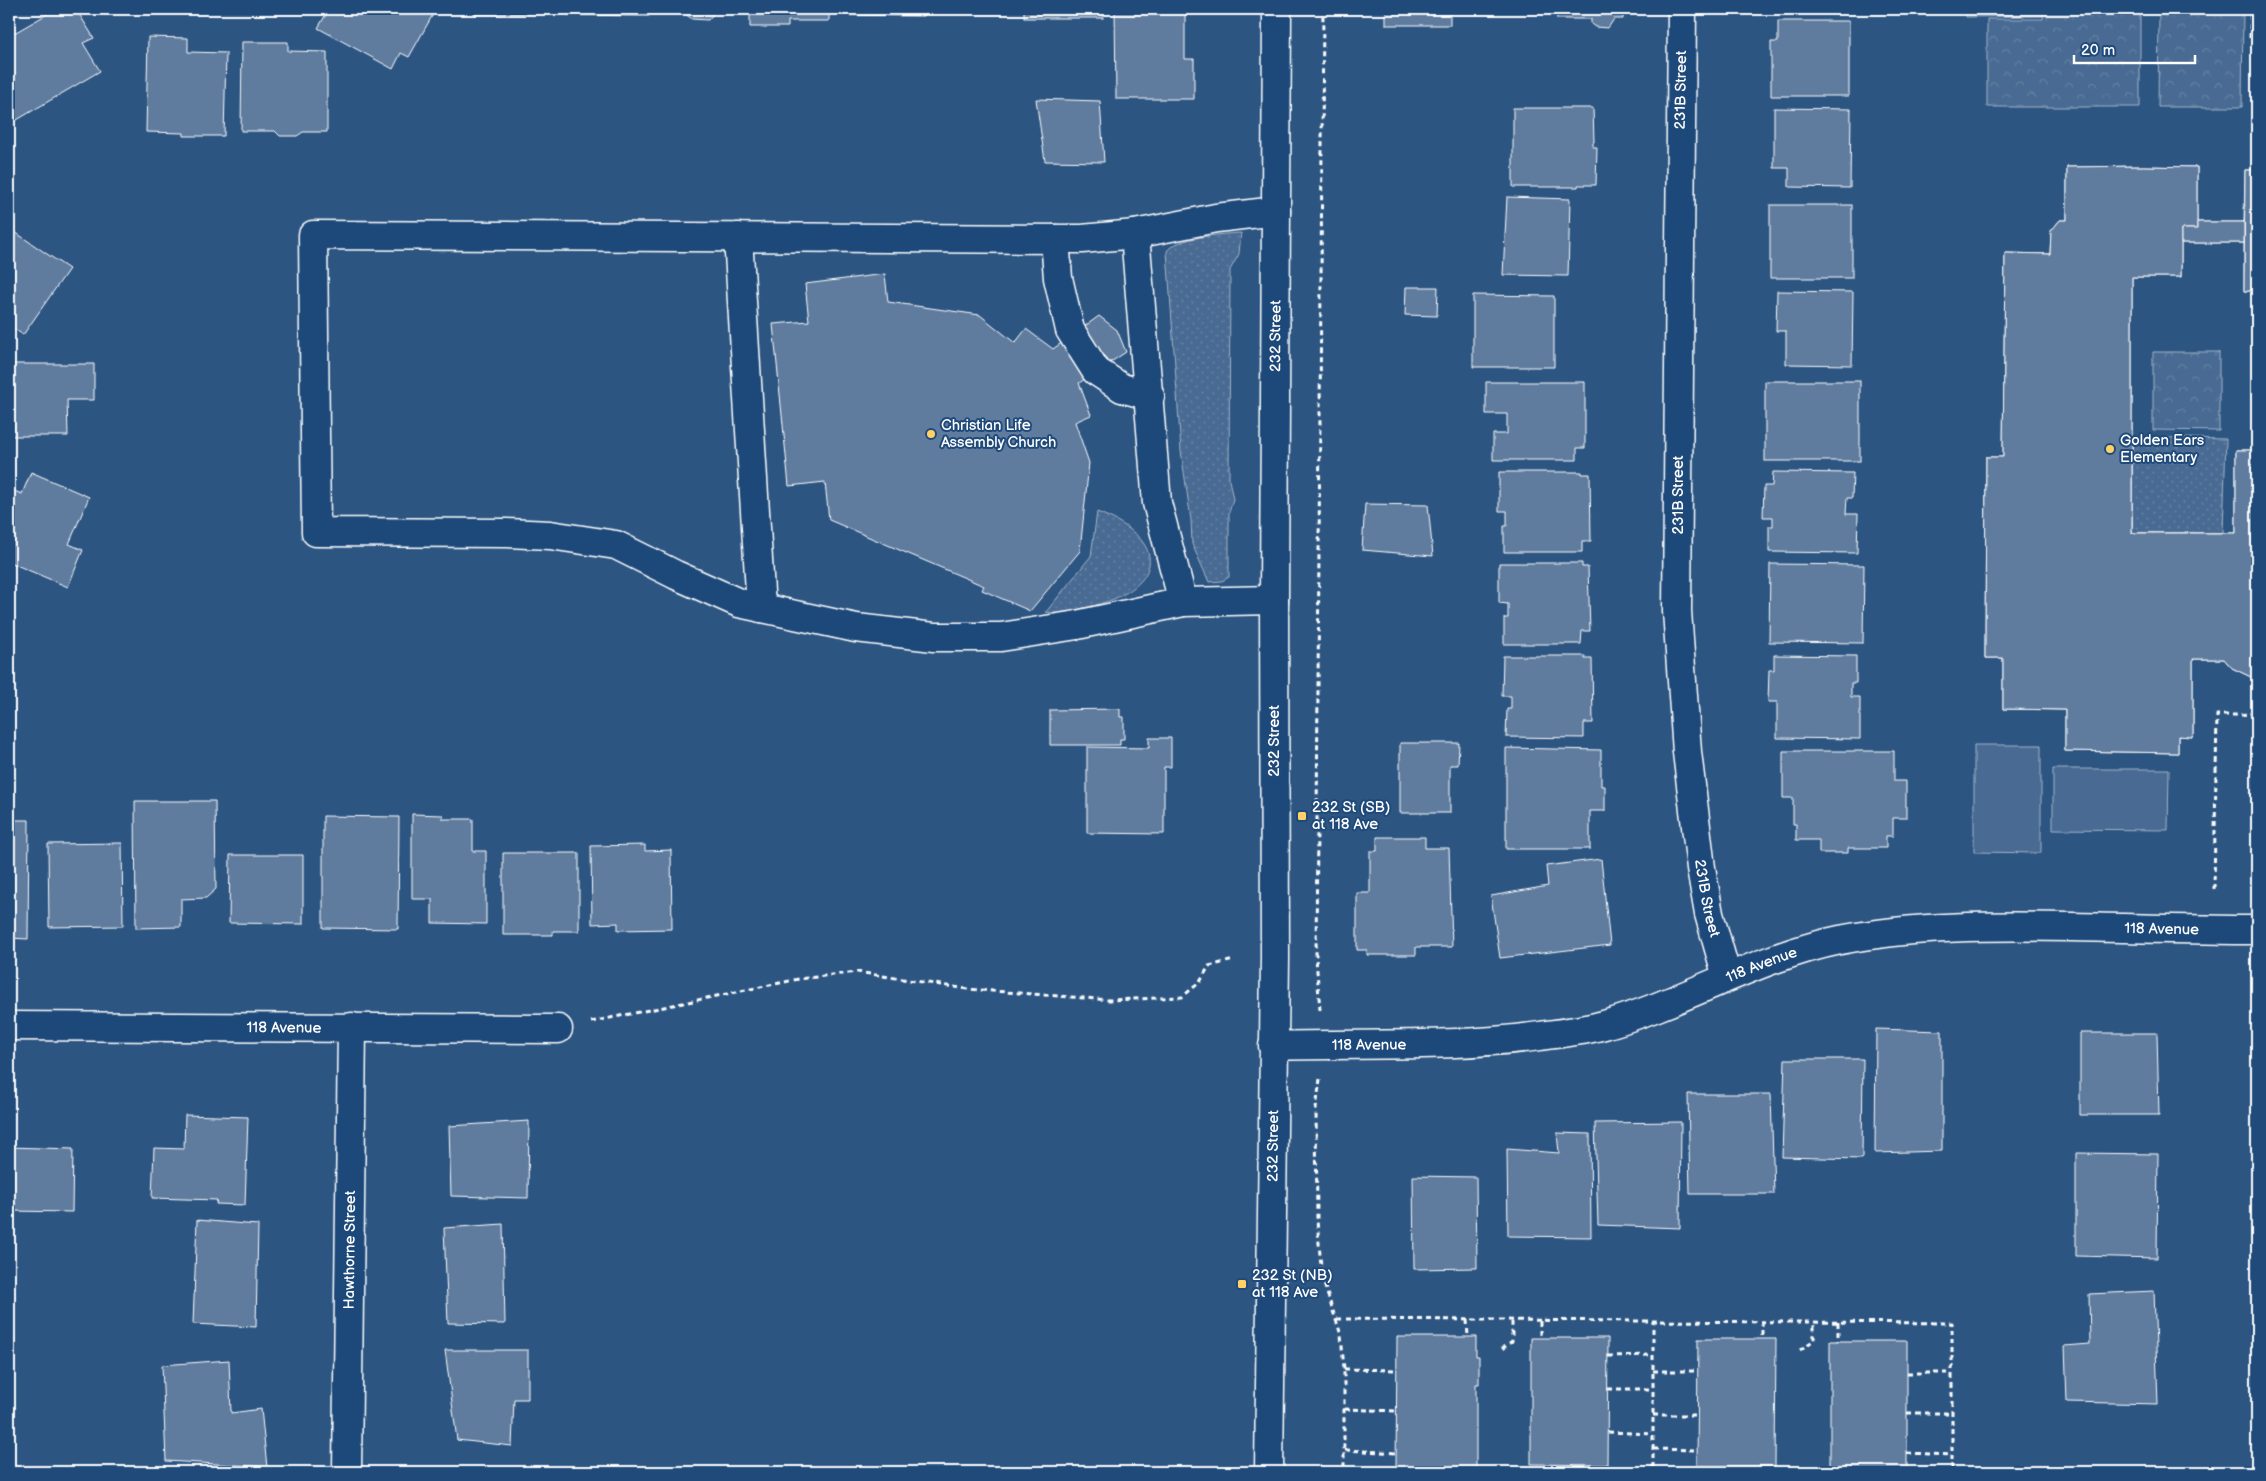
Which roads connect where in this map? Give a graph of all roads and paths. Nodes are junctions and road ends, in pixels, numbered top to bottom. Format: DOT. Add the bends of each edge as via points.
graph roads {
  1 [pos="1277,9"];
  2 [pos="1323,9"];
  3 [pos="1682,9"];
  4 [pos="2252,9"];
  5 [pos="2250,38"];
  6 [pos="1276,211"];
  7 [pos="1135,234"];
  8 [pos="738,237"];
  9 [pos="1055,239"];
  10 [pos="1150,396"];
  11 [pos="1274,600"];
  12 [pos="1183,602"];
  13 [pos="761,608"];
  14 [pos="2257,711"];
  15 [pos="2214,889"];
  16 [pos="2257,930"];
  17 [pos="1234,960"];
  18 [pos="1728,977"];
  19 [pos="1320,1004"];
  20 [pos="9,1026"];
  21 [pos="352,1027"];
  22 [pos="558,1029"];
  23 [pos="1273,1046"];
  24 [pos="1320,1079"];
  25 [pos="1337,1319"];
  26 [pos="1467,1320"];
  27 [pos="1512,1320"];
  28 [pos="1540,1320"];
  29 [pos="1653,1321"];
  30 [pos="1762,1321"];
  31 [pos="1814,1322"];
  32 [pos="1838,1322"];
  33 [pos="1468,1338"];
  34 [pos="1540,1338"];
  35 [pos="1762,1340"];
  36 [pos="1838,1341"];
  37 [pos="1502,1349"];
  38 [pos="1800,1350"];
  39 [pos="1653,1355"];
  40 [pos="1608,1356"];
  41 [pos="1344,1369"];
  42 [pos="1397,1370"];
  43 [pos="1653,1371"];
  44 [pos="1698,1371"];
  45 [pos="1908,1373"];
  46 [pos="1952,1373"];
  47 [pos="1608,1389"];
  48 [pos="1653,1389"];
  49 [pos="1345,1409"];
  50 [pos="1397,1410"];
  51 [pos="1908,1413"];
  52 [pos="1952,1413"];
  53 [pos="1653,1415"];
  54 [pos="1698,1415"];
  55 [pos="1608,1432"];
  56 [pos="1653,1434"];
  57 [pos="1653,1449"];
  58 [pos="1345,1450"];
  59 [pos="1697,1450"];
  60 [pos="1397,1452"];
  61 [pos="1908,1453"];
  62 [pos="1952,1454"];
  63 [pos="1653,1468"];
  64 [pos="348,1472"];
  65 [pos="1269,1472"];
  66 [pos="1344,1472"];
  67 [pos="1952,1472"];
  1 -- 6 [label="street, 232 Street"];
  2 -- 19 [label="path" via="1316,958"];
  3 -- 18 [label="street, 231B Street" via="1677,611 1688,761 1701,868 1709,914"];
  4 -- 5 [label="path"];
  6 -- 7 [label="street" via="1216,218"];
  6 -- 11 [label="street, 232 Street"];
  7 -- 9 [label="street"];
  7 -- 10 [label="street"];
  8 -- 9 [label="street"];
  8 -- 13 [label="street"];
  8 -- 13 [label="street" via="313,235 316,532 507,532 550,534 616,545 730,599"];
  9 -- 10 [label="street" via="1058,278 1070,330 1096,371 1122,388"];
  10 -- 12 [label="street" via="1157,503"];
  11 -- 12 [label="street"];
  11 -- 23 [label="street, 232 Street"];
  12 -- 13 [label="street" via="1001,638 934,638 856,628"];
  14 -- 15 [label="path" via="2217,715"];
  16 -- 18 [label="street, 118 Avenue" via="1934,928 1841,940 1796,950"];
  17 -- 22 [label="path" via="1210,966 1200,982 1182,997 1110,1000 976,990 857,972 799,979"];
  18 -- 23 [label="street, 118 Avenue" via="1652,1010 1602,1026 1559,1034 1452,1045"];
  20 -- 21 [label="street, 118 Avenue"];
  21 -- 22 [label="street, 118 Avenue"];
  21 -- 64 [label="street, Hawthorne Street"];
  23 -- 65 [label="street, 232 Street"];
  24 -- 25 [label="path" via="1316,1109 1317,1220 1322,1278"];
  25 -- 26 [label="path"];
  25 -- 41 [label="path"];
  26 -- 27 [label="path"];
  26 -- 33 [label="path"];
  27 -- 28 [label="path"];
  27 -- 37 [label="path" via="1512,1341"];
  28 -- 29 [label="path"];
  28 -- 34 [label="path"];
  29 -- 30 [label="path"];
  29 -- 39 [label="path"];
  30 -- 31 [label="path"];
  30 -- 35 [label="path"];
  31 -- 32 [label="path"];
  31 -- 38 [label="path" via="1814,1340"];
  32 -- 36 [label="path"];
  32 -- 46 [label="path" via="1952,1322"];
  39 -- 40 [label="path"];
  39 -- 43 [label="path"];
  41 -- 42 [label="path"];
  41 -- 49 [label="path"];
  43 -- 44 [label="path"];
  43 -- 48 [label="path"];
  45 -- 46 [label="path"];
  46 -- 52 [label="path"];
  47 -- 48 [label="path"];
  48 -- 53 [label="path"];
  49 -- 50 [label="path"];
  49 -- 58 [label="path"];
  51 -- 52 [label="path"];
  52 -- 62 [label="path"];
  53 -- 54 [label="path"];
  53 -- 56 [label="path"];
  55 -- 56 [label="path"];
  56 -- 57 [label="path"];
  57 -- 59 [label="path"];
  57 -- 63 [label="path"];
  58 -- 60 [label="path"];
  58 -- 66 [label="path"];
  61 -- 62 [label="path"];
  62 -- 67 [label="path"];
}
